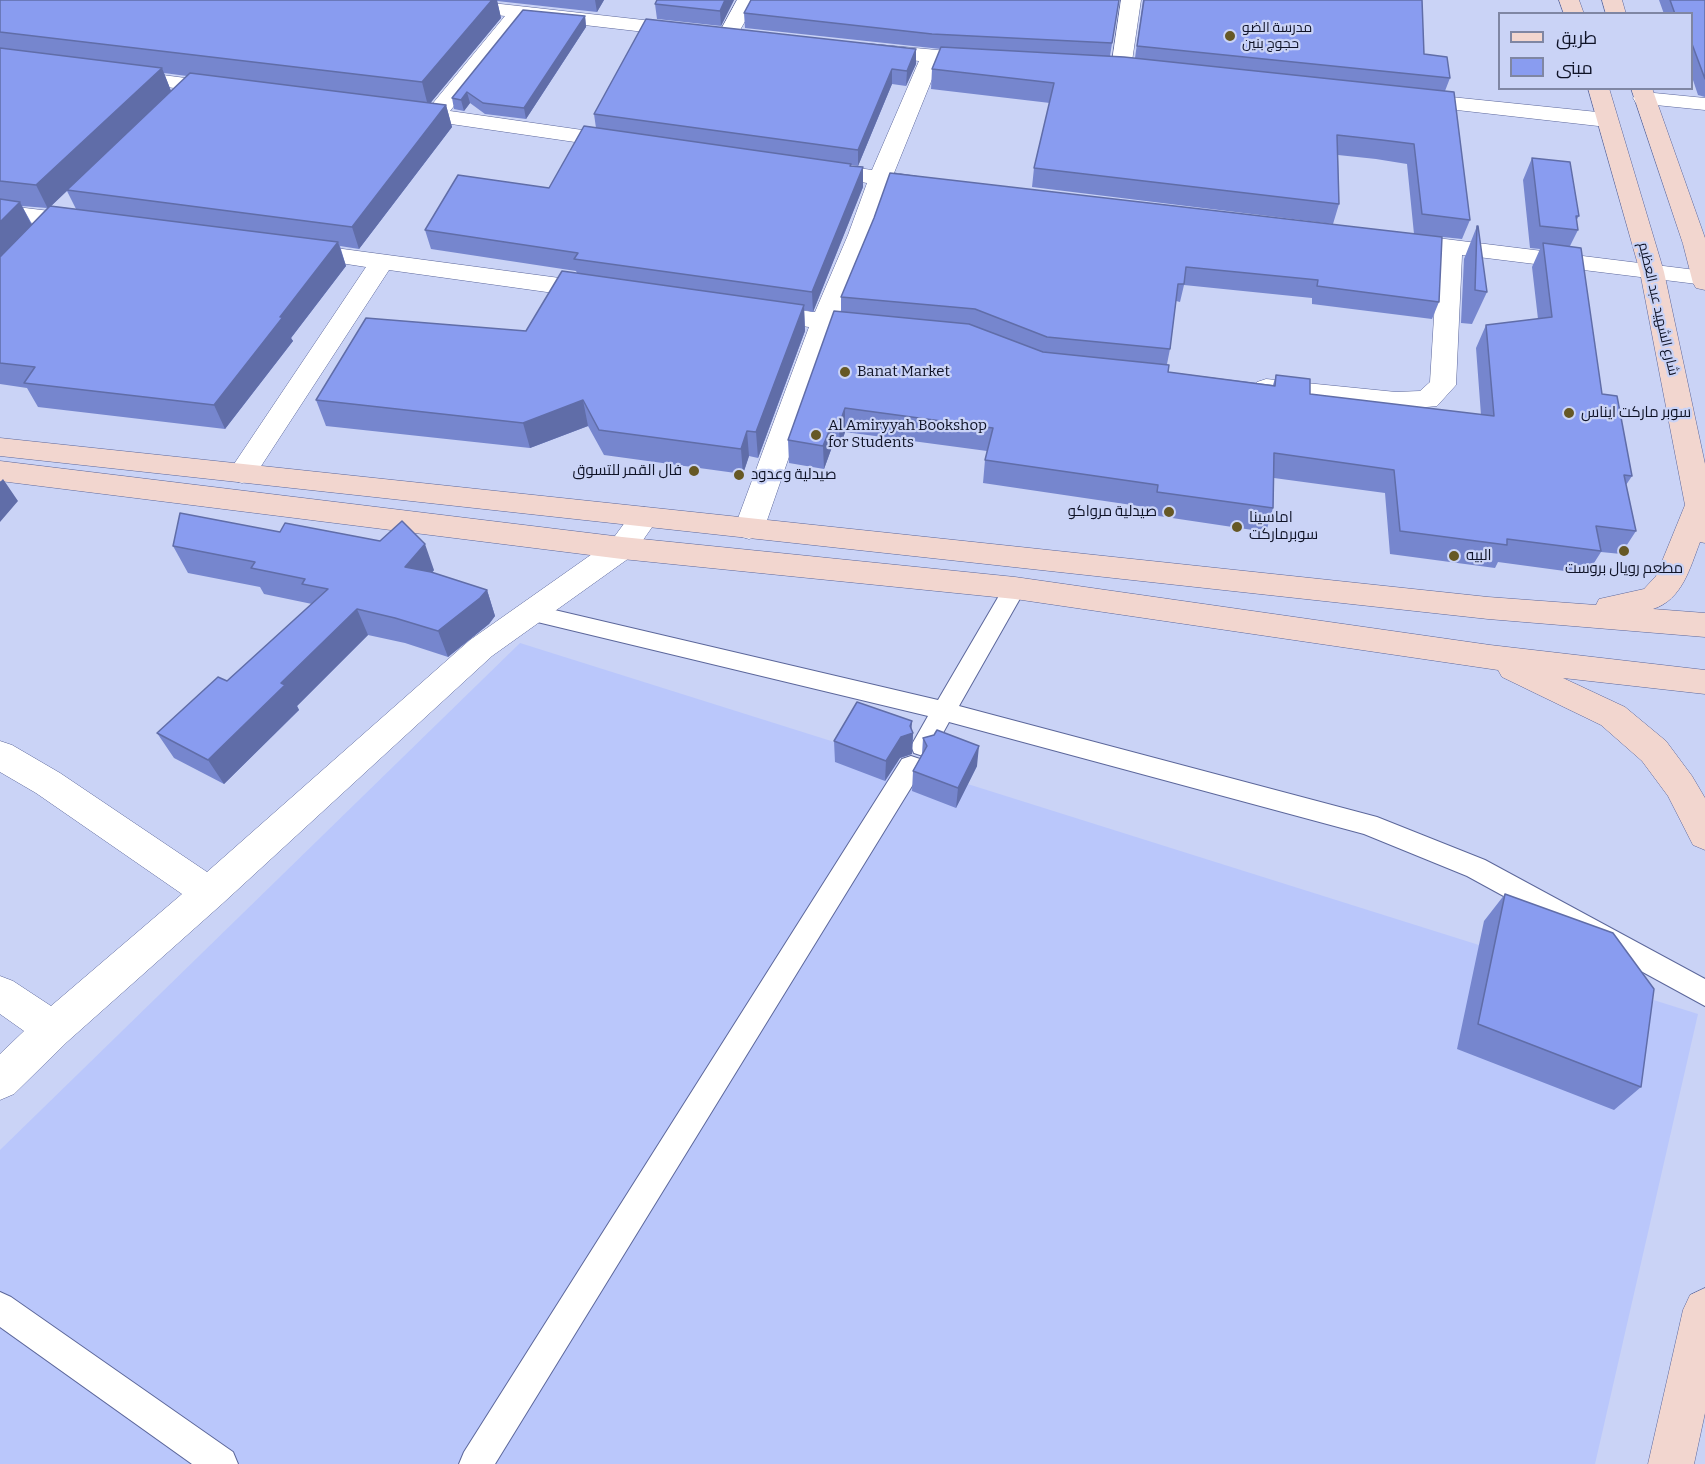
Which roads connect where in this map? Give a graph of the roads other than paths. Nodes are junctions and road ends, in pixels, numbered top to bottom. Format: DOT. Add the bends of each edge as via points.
graph roads {
  1 [pos="413,0"];
  2 [pos="747,0"];
  3 [pos="1131,0"];
  4 [pos="519,12"];
  5 [pos="728,35"];
  6 [pos="752,38"];
  7 [pos="847,48"];
  8 [pos="931,57"];
  9 [pos="1002,61"];
  10 [pos="1097,67"];
  11 [pos="1121,68"];
  12 [pos="1145,71"];
  13 [pos="102,74"];
  14 [pos="193,85"];
  15 [pos="1599,90"];
  16 [pos="250,92"];
  17 [pos="1643,93"];
  18 [pos="1394,97"];
  19 [pos="175,102"];
  20 [pos="1705,104"];
  21 [pos="389,109"];
  22 [pos="435,115"];
  23 [pos="1607,120"];
  24 [pos="646,145"];
  25 [pos="833,172"];
  26 [pos="880,178"];
  27 [pos="951,187"];
  28 [pos="0,212"];
  29 [pos="101,225"];
  30 [pos="1414,242"];
  31 [pos="1700,245"];
  32 [pos="277,247"];
  33 [pos="1450,247"];
  34 [pos="382,261"];
  35 [pos="1652,272"];
  36 [pos="1704,280"];
  37 [pos="625,295"];
  38 [pos="741,312"];
  39 [pos="823,323"];
  40 [pos="897,329"];
  41 [pos="1242,386"];
  42 [pos="0,447"];
  43 [pos="0,471"];
  44 [pos="242,472"];
  45 [pos="1700,503"];
  46 [pos="644,517"];
  47 [pos="749,529"];
  48 [pos="1705,533"];
  49 [pos="622,548"];
  50 [pos="1015,588"];
  51 [pos="1488,608"];
  52 [pos="529,612"];
  53 [pos="1705,625"];
  54 [pos="1490,657"];
  55 [pos="1705,682"];
  56 [pos="944,711"];
  57 [pos="0,755"];
  58 [pos="1705,836"];
  59 [pos="209,893"];
  60 [pos="0,993"];
  61 [pos="1705,993"];
  62 [pos="53,1029"];
  63 [pos="0,1081"];
  64 [pos="0,1308"];
  65 [pos="1705,1310"];
  66 [pos="221,1464"];
  67 [pos="476,1464"];
  68 [pos="1671,1464"];
  1 -- 4 [label="street"];
  2 -- 5 [label="street"];
  3 -- 11 [label="street"];
  4 -- 5 [label="street"];
  4 -- 22 [label="street"];
  5 -- 6 [label="street"];
  7 -- 8 [label="street"];
  8 -- 9 [label="street"];
  8 -- 26 [label="street"];
  10 -- 11 [label="street"];
  11 -- 12 [label="street"];
  13 -- 14 [label="street"];
  14 -- 16 [label="street"];
  14 -- 19 [label="street"];
  15 -- 23 [label="main road, شارع الشهيد عبد العظيم"];
  17 -- 20 [label="street"];
  17 -- 31 [label="main road"];
  18 -- 23 [label="street"];
  21 -- 22 [label="street"];
  22 -- 24 [label="street"];
  23 -- 35 [label="main road, شارع الشهيد عبد العظيم"];
  25 -- 26 [label="street"];
  26 -- 27 [label="street"];
  26 -- 39 [label="street"];
  28 -- 29 [label="street"];
  30 -- 33 [label="street"];
  31 -- 36 [label="main road"];
  32 -- 34 [label="street"];
  33 -- 35 [label="street"];
  33 -- 41 [label="street" via="1443,385 1427,400 1396,401"];
  34 -- 37 [label="street"];
  34 -- 44 [label="street"];
  35 -- 36 [label="street"];
  35 -- 45 [label="main road, شارع الشهيد عبد العظيم"];
  38 -- 39 [label="street"];
  39 -- 40 [label="street"];
  39 -- 47 [label="street"];
  42 -- 44 [label="main road"];
  43 -- 49 [label="main road"];
  44 -- 46 [label="main road"];
  45 -- 48 [label="main road, شارع الشهيد عبد العظيم"];
  45 -- 51 [label="main road" via="1669,582 1653,598 1606,608"];
  46 -- 47 [label="main road"];
  46 -- 49 [label="street"];
  47 -- 51 [label="main road"];
  49 -- 50 [label="main road"];
  49 -- 52 [label="street"];
  50 -- 54 [label="main road"];
  50 -- 56 [label="lane"];
  51 -- 53 [label="main road"];
  52 -- 56 [label="lane"];
  52 -- 59 [label="street" via="481,648"];
  54 -- 55 [label="main road"];
  54 -- 58 [label="main road" via="1613,716 1654,751 1680,786"];
  56 -- 61 [label="lane" via="1368,824 1476,868"];
  56 -- 67 [label="lane"];
  57 -- 59 [label="street" via="48,783"];
  59 -- 62 [label="street"];
  60 -- 62 [label="street"];
  62 -- 63 [label="street"];
  64 -- 66 [label="lane"];
  65 -- 68 [label="main road"];
}
